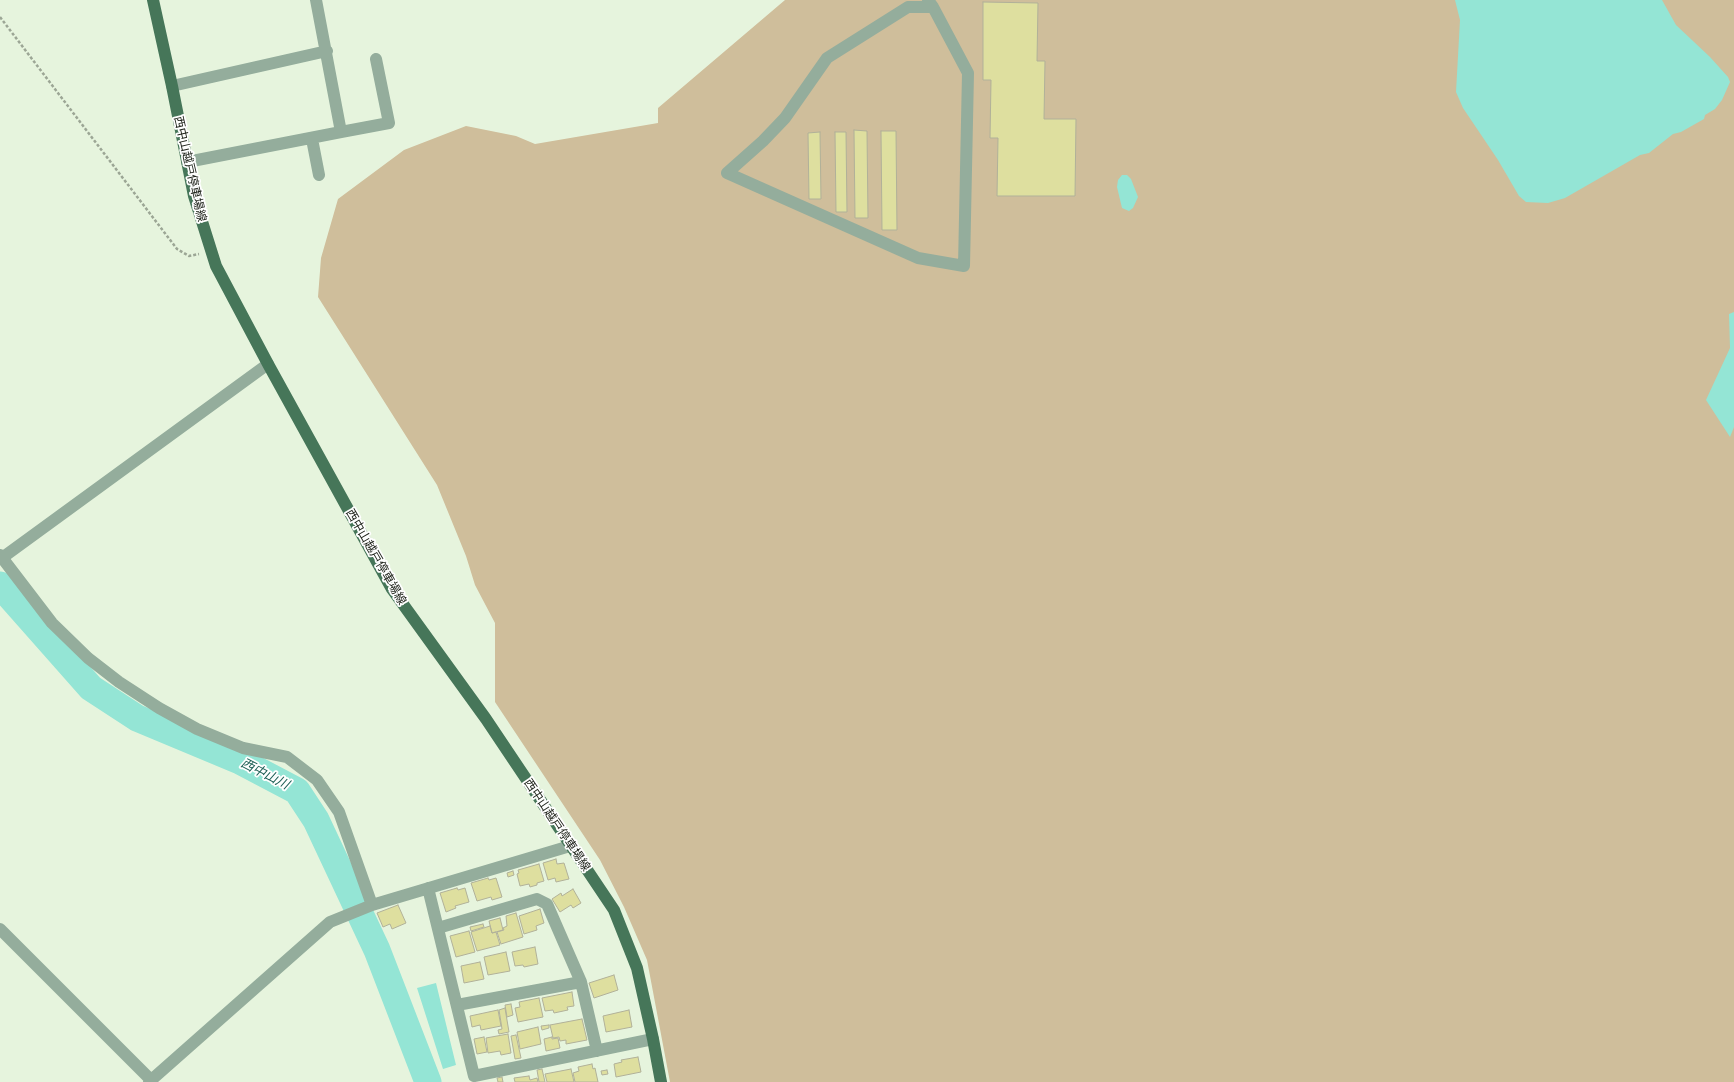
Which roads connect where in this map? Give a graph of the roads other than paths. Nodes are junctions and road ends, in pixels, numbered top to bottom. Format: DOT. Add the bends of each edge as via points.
graph roads {
  1 [pos="153,0"];
  2 [pos="316,0"];
  3 [pos="930,3"];
  4 [pos="326,51"];
  5 [pos="376,59"];
  6 [pos="172,86"];
  7 [pos="341,132"];
  8 [pos="312,139"];
  9 [pos="187,162"];
  10 [pos="318,175"];
  11 [pos="268,364"];
  12 [pos="1,556"];
  13 [pos="570,846"];
  14 [pos="428,888"];
  15 [pos="371,906"];
  16 [pos="438,928"];
  17 [pos="0,929"];
  18 [pos="581,982"];
  19 [pos="457,1005"];
  20 [pos="653,1039"];
  21 [pos="597,1051"];
  22 [pos="150,1081"];
  23 [pos="661,1082"];
  1 -- 6 [label="main road, 西中山越戸停車場線"];
  2 -- 4 [label="street"];
  3 -- 3 [label="street" via="968,73 964,266 918,258 727,173 785,118 828,58 908,7"];
  4 -- 6 [label="street"];
  4 -- 7 [label="street"];
  5 -- 7 [label="street" via="389,122"];
  6 -- 9 [label="main road, 西中山越戸停車場線"];
  7 -- 8 [label="street"];
  8 -- 9 [label="street"];
  8 -- 10 [label="street"];
  9 -- 11 [label="main road, 西中山越戸停車場線" via="194,196 216,266"];
  11 -- 12 [label="street"];
  11 -- 13 [label="main road, 西中山越戸停車場線" via="392,589 486,719"];
  12 -- 15 [label="street" via="52,623 88,658 119,682 197,729 243,748 287,756 317,780 339,812"];
  13 -- 14 [label="street"];
  13 -- 20 [label="main road, 西中山越戸停車場線" via="614,910 637,968"];
  14 -- 15 [label="street"];
  14 -- 16 [label="street"];
  15 -- 22 [label="street" via="330,922"];
  16 -- 18 [label="street" via="537,899 547,904"];
  16 -- 19 [label="street"];
  17 -- 22 [label="street"];
  18 -- 19 [label="street"];
  18 -- 21 [label="street"];
  19 -- 21 [label="street" via="474,1076"];
  20 -- 21 [label="street"];
  20 -- 23 [label="main road, 西中山越戸停車場線"];
}
